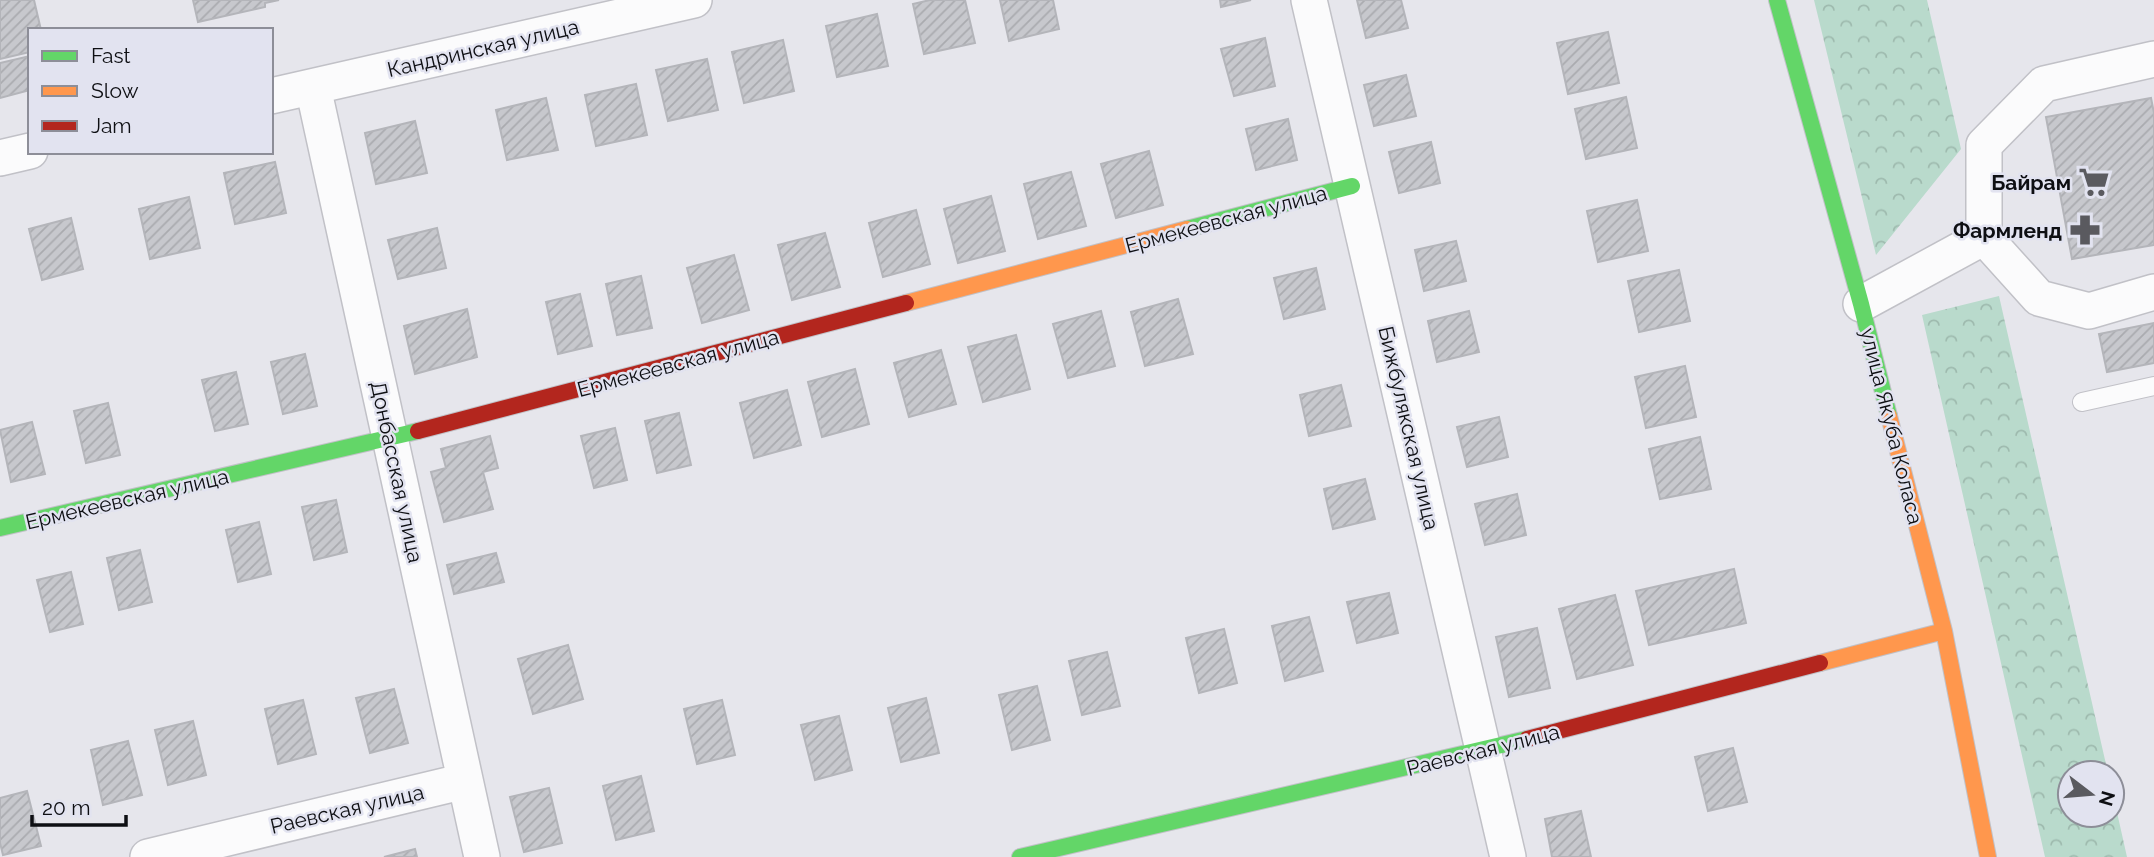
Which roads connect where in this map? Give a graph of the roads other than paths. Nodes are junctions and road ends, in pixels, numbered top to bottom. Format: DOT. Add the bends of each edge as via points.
graph roads {
  1 [pos="694,0"];
  2 [pos="1309,0"];
  3 [pos="1777,0"];
  4 [pos="607,10"];
  5 [pos="2154,59"];
  6 [pos="313,87"];
  7 [pos="273,96"];
  8 [pos="28,151"];
  9 [pos="0,158"];
  10 [pos="1352,186"];
  11 [pos="1984,237"];
  12 [pos="2154,292"];
  13 [pos="1861,304"];
  14 [pos="2154,386"];
  15 [pos="2082,402"];
  16 [pos="390,438"];
  17 [pos="0,528"];
  18 [pos="1944,631"];
  19 [pos="1483,751"];
  20 [pos="465,781"];
  21 [pos="148,857"];
  22 [pos="482,857"];
  23 [pos="1020,857"];
  24 [pos="1508,857"];
  25 [pos="1988,857"];
  1 -- 4 [label="street, Кандринская улица"];
  2 -- 10 [label="street, Бижбулякская улица"];
  3 -- 13 [label="street, улица Якуба Коласа"];
  4 -- 6 [label="street, Кандринская улица"];
  5 -- 11 [label="street" via="2043,84 1984,145"];
  6 -- 7 [label="street, Кандринская улица"];
  6 -- 16 [label="street, Донбасская улица"];
  8 -- 9 [label="street"];
  10 -- 16 [label="street, Ермекеевская улица"];
  10 -- 19 [label="street, Бижбулякская улица"];
  11 -- 12 [label="street" via="2039,298 2089,311"];
  11 -- 13 [label="street"];
  13 -- 18 [label="street, улица Якуба Коласа"];
  14 -- 15 [label="lane"];
  16 -- 17 [label="street, Ермекеевская улица"];
  16 -- 20 [label="street, Донбасская улица"];
  18 -- 19 [label="street, Раевская улица"];
  18 -- 25 [label="street, улица Якуба Коласа"];
  19 -- 23 [label="street, Раевская улица"];
  19 -- 24 [label="street, Бижбулякская улица"];
  20 -- 21 [label="street, Раевская улица"];
  20 -- 22 [label="street, Донбасская улица"];
}
